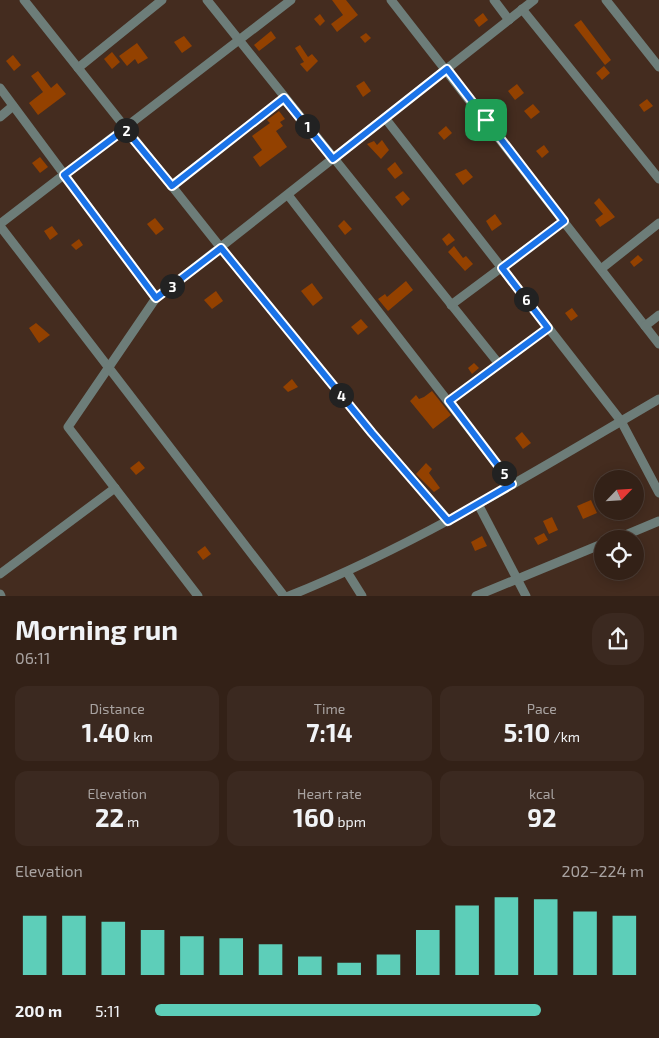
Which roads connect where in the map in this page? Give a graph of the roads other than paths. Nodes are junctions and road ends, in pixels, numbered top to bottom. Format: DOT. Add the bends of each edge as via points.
graph roads {
  1 [pos="24,0"];
  2 [pos="162,0"];
  3 [pos="207,0"];
  4 [pos="291,0"];
  5 [pos="391,0"];
  6 [pos="494,0"];
  7 [pos="534,0"];
  8 [pos="606,0"];
  9 [pos="522,9"];
  10 [pos="509,20"];
  11 [pos="239,40"];
  12 [pos="659,67"];
  13 [pos="78,68"];
  14 [pos="447,69"];
  15 [pos="0,88"];
  16 [pos="284,98"];
  17 [pos="13,106"];
  18 [pos="0,117"];
  19 [pos="385,118"];
  20 [pos="125,129"];
  21 [pos="333,159"];
  22 [pos="64,175"];
  23 [pos="659,179"];
  24 [pos="172,186"];
  25 [pos="288,195"];
  26 [pos="564,221"];
  27 [pos="659,223"];
  28 [pos="0,225"];
  29 [pos="221,248"];
  30 [pos="502,268"];
  31 [pos="601,269"];
  32 [pos="156,298"];
  33 [pos="451,305"];
  34 [pos="659,315"];
  35 [pos="645,326"];
  36 [pos="548,328"];
  37 [pos="659,344"];
  38 [pos="499,364"];
  39 [pos="109,368"];
  40 [pos="659,399"];
  41 [pos="449,401"];
  42 [pos="620,421"];
  43 [pos="512,484"];
  44 [pos="115,488"];
  45 [pos="659,493"];
  46 [pos="478,504"];
  47 [pos="448,521"];
  48 [pos="659,521"];
  49 [pos="638,530"];
  50 [pos="594,547"];
  51 [pos="347,572"];
  52 [pos="0,574"];
  53 [pos="517,579"];
  54 [pos="198,596"];
  55 [pos="284,596"];
  56 [pos="289,596"];
  57 [pos="362,596"];
  58 [pos="476,596"];
  59 [pos="526,596"];
  1 -- 13 [label="street"];
  2 -- 13 [label="street"];
  3 -- 11 [label="street"];
  4 -- 11 [label="street"];
  5 -- 14 [label="street"];
  6 -- 10 [label="street"];
  7 -- 9 [label="street"];
  8 -- 12 [label="street"];
  9 -- 10 [label="street"];
  9 -- 23 [label="street"];
  10 -- 14 [label="street"];
  11 -- 16 [label="street"];
  11 -- 20 [label="street"];
  13 -- 20 [label="street"];
  14 -- 19 [label="street"];
  14 -- 26 [label="street"];
  15 -- 17 [label="street"];
  16 -- 21 [label="street"];
  16 -- 24 [label="street"];
  17 -- 18 [label="street"];
  17 -- 22 [label="street"];
  19 -- 21 [label="street"];
  19 -- 30 [label="street"];
  20 -- 22 [label="street"];
  20 -- 24 [label="street"];
  21 -- 25 [label="street"];
  21 -- 33 [label="street"];
  22 -- 28 [label="street"];
  22 -- 32 [label="street"];
  24 -- 29 [label="street"];
  25 -- 29 [label="street"];
  25 -- 41 [label="street"];
  26 -- 30 [label="street"];
  26 -- 31 [label="street"];
  27 -- 31 [label="street"];
  28 -- 39 [label="street"];
  29 -- 32 [label="street"];
  29 -- 47 [label="street"];
  30 -- 33 [label="street"];
  30 -- 36 [label="street"];
  31 -- 35 [label="street"];
  32 -- 39 [label="street"];
  33 -- 38 [label="street"];
  34 -- 35 [label="street"];
  35 -- 37 [label="street"];
  36 -- 38 [label="street"];
  36 -- 42 [label="street"];
  38 -- 41 [label="street"];
  39 -- 44 [label="street" via="68,427"];
  39 -- 55 [label="street"];
  40 -- 42 [label="street"];
  41 -- 43 [label="street"];
  42 -- 43 [label="street"];
  42 -- 45 [label="street"];
  43 -- 46 [label="street"];
  44 -- 52 [label="street"];
  44 -- 54 [label="street"];
  46 -- 47 [label="street"];
  46 -- 53 [label="street"];
  47 -- 51 [label="street"];
  48 -- 49 [label="street"];
  50 -- 53 [label="street"];
  51 -- 56 [label="street"];
  51 -- 57 [label="street"];
  53 -- 58 [label="street"];
  53 -- 59 [label="street"];
}
